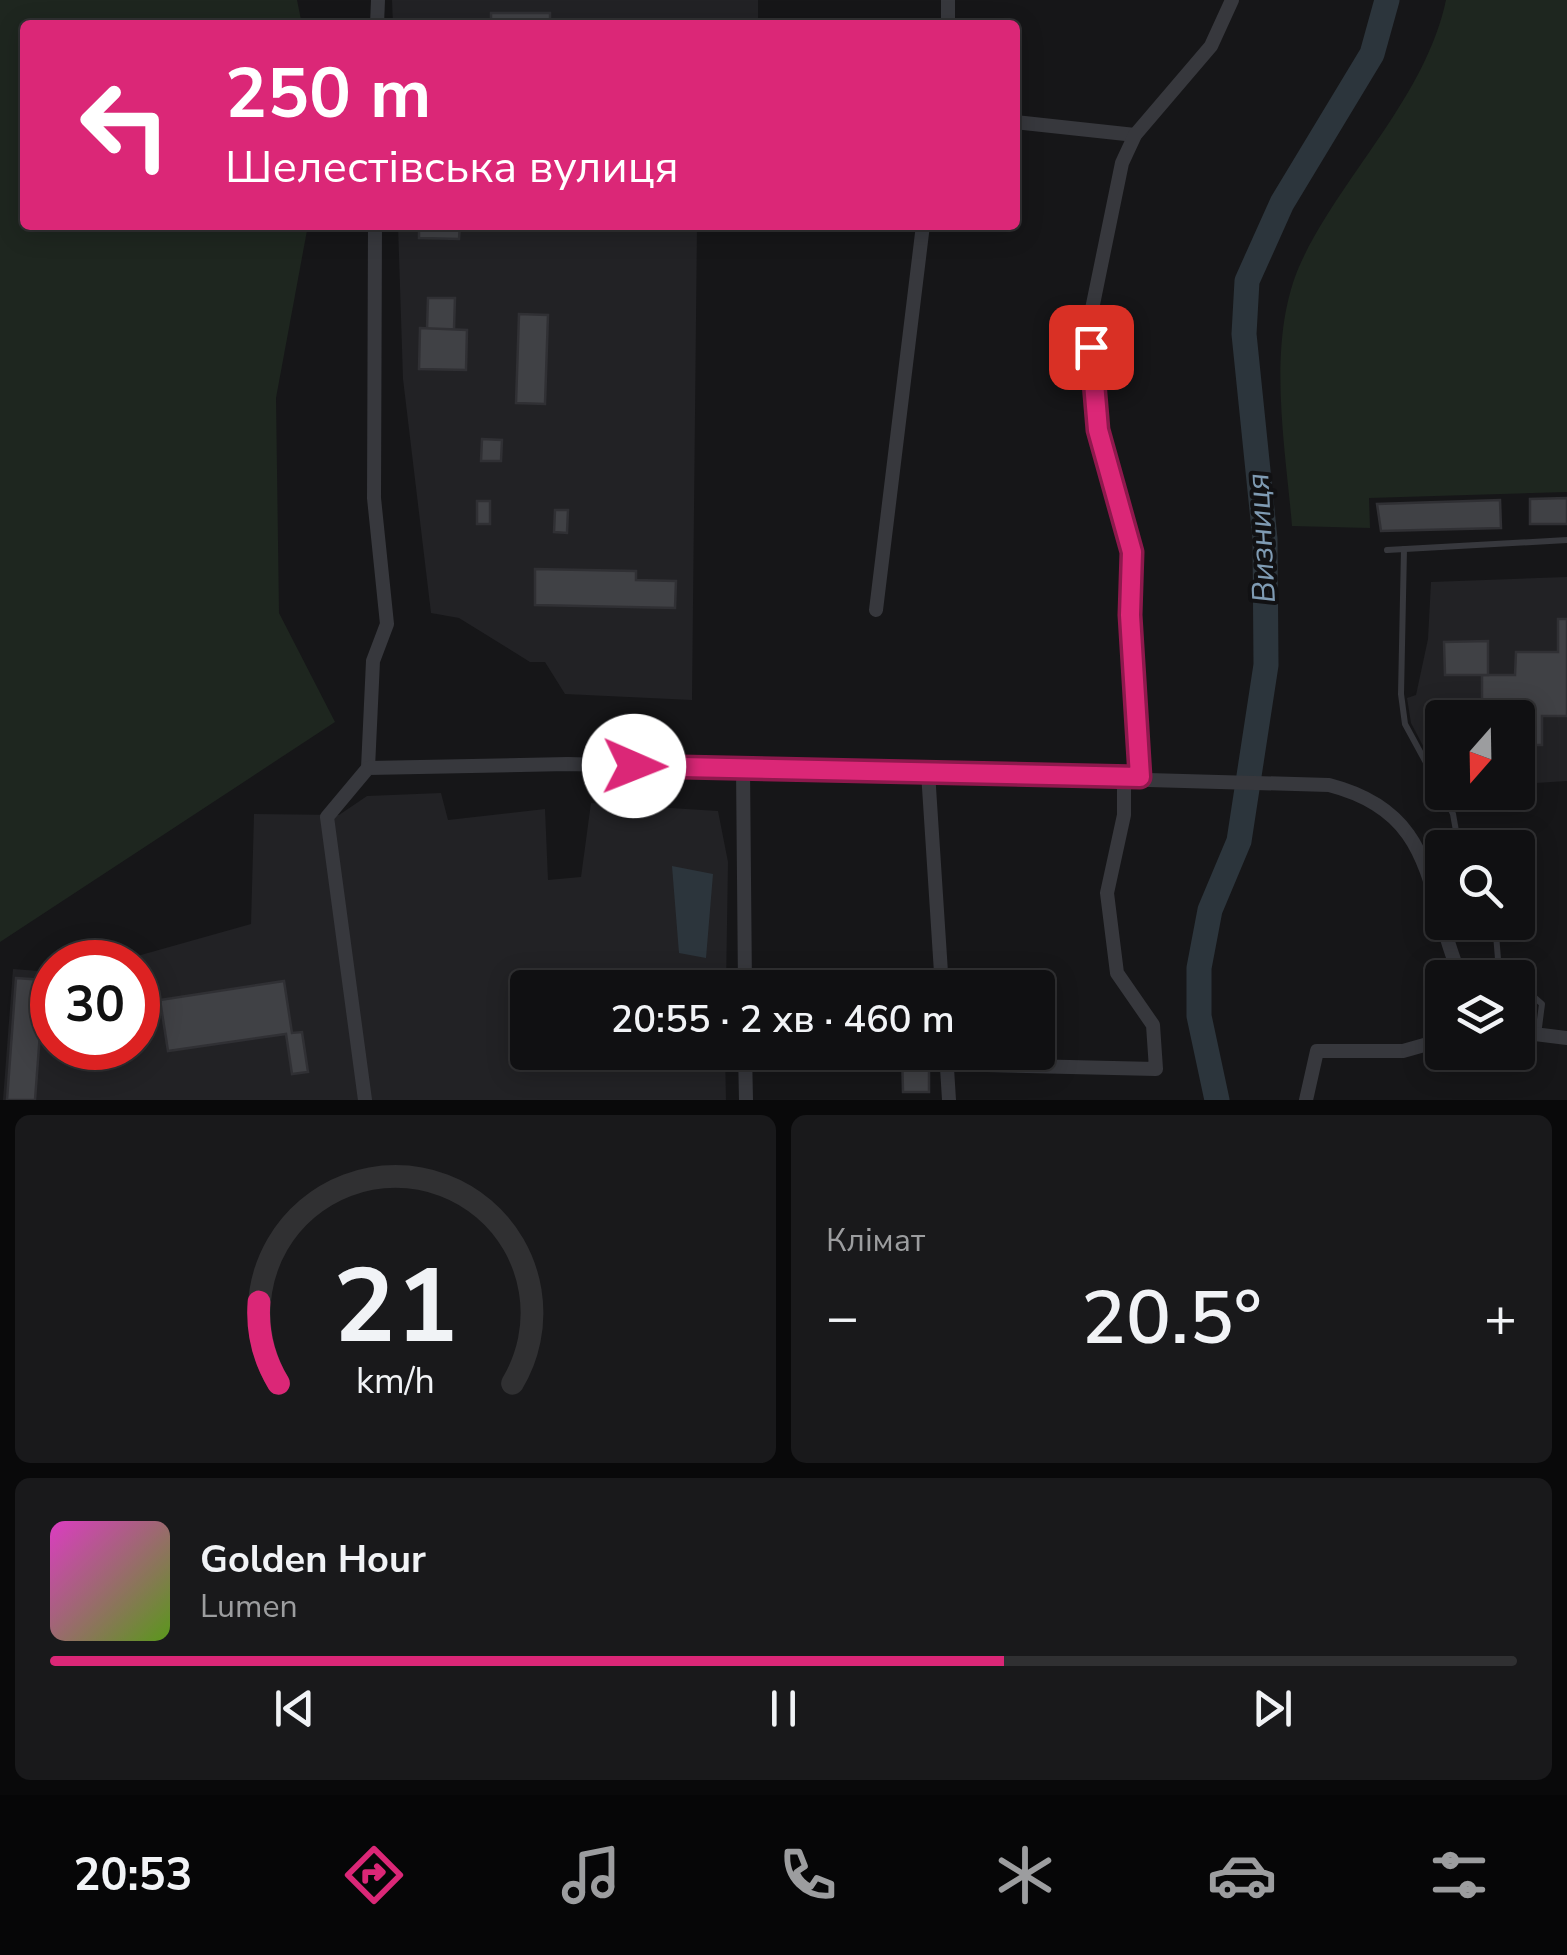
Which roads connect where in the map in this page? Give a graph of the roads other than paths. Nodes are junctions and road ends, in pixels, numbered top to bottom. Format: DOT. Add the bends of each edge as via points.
graph roads {
  1 [pos="1232,0"];
  2 [pos="1020,123"];
  3 [pos="1135,136"];
  4 [pos="375,230"];
  5 [pos="922,230"];
  6 [pos="1567,540"];
  7 [pos="1404,549"];
  8 [pos="1386,550"];
  9 [pos="876,610"];
  10 [pos="1425,761"];
  11 [pos="368,768"];
  12 [pos="743,768"];
  13 [pos="928,772"];
  14 [pos="1132,777"];
  15 [pos="1455,960"];
  16 [pos="745,970"];
  17 [pos="941,970"];
  18 [pos="1535,998"];
  19 [pos="1535,1035"];
  20 [pos="1538,1035"];
  21 [pos="1567,1038"];
  22 [pos="1425,1045"];
  23 [pos="1055,1064"];
  24 [pos="745,1070"];
  25 [pos="947,1070"];
  26 [pos="364,1100"];
  27 [pos="746,1100"];
  28 [pos="950,1100"];
  29 [pos="1306,1100"];
  1 -- 3 [label="street" via="1211,46"];
  2 -- 3 [label="street"];
  3 -- 14 [label="street" via="1122,163 1097,271 1091,347 1098,430 1132,552"];
  4 -- 11 [label="street" via="374,498 387,624 373,661"];
  5 -- 9 [label="street"];
  6 -- 7 [label="lane"];
  7 -- 8 [label="lane"];
  7 -- 10 [label="lane" via="1400,694 1404,724"];
  11 -- 12 [label="street"];
  11 -- 26 [label="street" via="327,817"];
  12 -- 13 [label="street"];
  12 -- 16 [label="street"];
  13 -- 14 [label="street"];
  13 -- 17 [label="street"];
  14 -- 15 [label="street" via="1354,792 1393,814 1421,850"];
  14 -- 23 [label="street" via="1107,892 1117,973 1153,1025 1156,1069"];
  18 -- 20 [label="lane" via="1542,1004"];
  19 -- 20 [label="street"];
  20 -- 21 [label="street"];
  22 -- 29 [label="street" via="1317,1051"];
  24 -- 27 [label="street"];
  25 -- 28 [label="street"];
}
